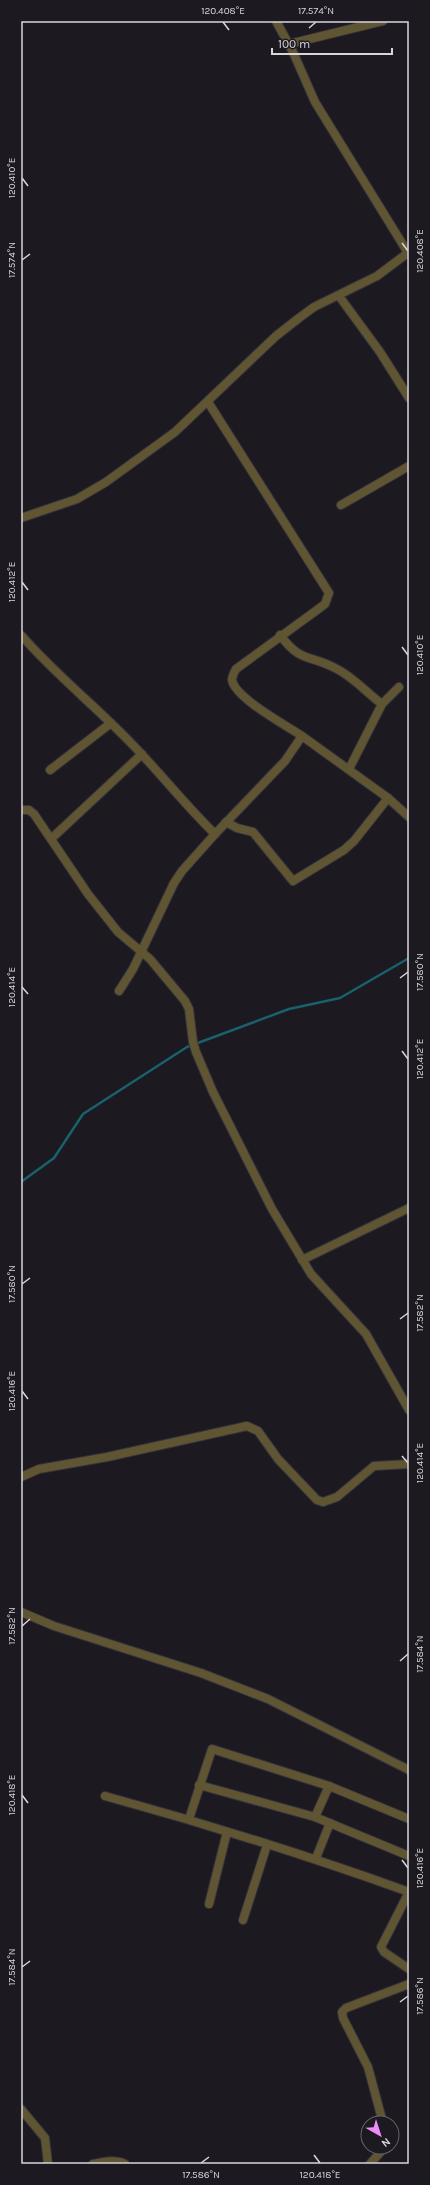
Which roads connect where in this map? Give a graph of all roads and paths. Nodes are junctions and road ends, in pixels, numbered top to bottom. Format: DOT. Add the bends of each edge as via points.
graph roads {
  1 [pos="276,21"];
  2 [pos="383,21"];
  3 [pos="289,44"];
  4 [pos="408,252"];
  5 [pos="338,296"];
  6 [pos="409,398"];
  7 [pos="208,402"];
  8 [pos="409,466"];
  9 [pos="341,505"];
  10 [pos="21,518"];
  11 [pos="21,635"];
  12 [pos="280,635"];
  13 [pos="399,687"];
  14 [pos="382,704"];
  15 [pos="111,723"];
  16 [pos="302,736"];
  17 [pos="142,754"];
  18 [pos="349,769"];
  19 [pos="50,770"];
  20 [pos="388,798"];
  21 [pos="21,810"];
  22 [pos="409,817"];
  23 [pos="226,822"];
  24 [pos="215,834"];
  25 [pos="52,839"];
  26 [pos="140,953"];
  27 [pos="119,991"];
  28 [pos="409,1208"];
  29 [pos="302,1260"];
  30 [pos="409,1410"];
  31 [pos="409,1464"];
  32 [pos="21,1477"];
  33 [pos="21,1612"];
  34 [pos="409,1770"];
  35 [pos="199,1785"];
  36 [pos="329,1786"];
  37 [pos="105,1796"];
  38 [pos="315,1817"];
  39 [pos="189,1819"];
  40 [pos="409,1819"];
  41 [pos="330,1823"];
  42 [pos="227,1832"];
  43 [pos="267,1845"];
  44 [pos="409,1856"];
  45 [pos="316,1858"];
  46 [pos="409,1892"];
  47 [pos="209,1904"];
  48 [pos="243,1920"];
  49 [pos="409,1969"];
  50 [pos="409,1984"];
  51 [pos="21,2109"];
  52 [pos="381,2115"];
  53 [pos="378,2155"];
  54 [pos="48,2164"];
  55 [pos="93,2164"];
  56 [pos="125,2164"];
  57 [pos="370,2164"];
  1 -- 3 [label="street"];
  2 -- 3 [label="street"];
  3 -- 4 [label="street" via="315,102"];
  4 -- 5 [label="street" via="376,276"];
  5 -- 6 [label="street" via="380,352"];
  5 -- 7 [label="street" via="314,307 276,336"];
  7 -- 10 [label="street" via="175,432 106,482 77,499"];
  7 -- 12 [label="street" via="328,594 325,604"];
  8 -- 9 [label="street"];
  11 -- 15 [label="street" via="46,664"];
  12 -- 14 [label="street" via="303,658 334,667"];
  12 -- 16 [label="street" via="236,669 232,681 237,689 263,712"];
  13 -- 14 [label="street"];
  14 -- 18 [label="street"];
  15 -- 17 [label="street"];
  15 -- 19 [label="street"];
  16 -- 18 [label="street"];
  16 -- 23 [label="street" via="285,761"];
  17 -- 24 [label="street" via="193,813"];
  17 -- 25 [label="street"];
  18 -- 20 [label="street"];
  20 -- 22 [label="street"];
  20 -- 23 [label="street" via="344,850 293,882 253,832"];
  21 -- 25 [label="street" via="29,810"];
  23 -- 24 [label="street"];
  24 -- 26 [label="street" via="174,883"];
  25 -- 26 [label="street" via="88,894 118,932"];
  26 -- 27 [label="street"];
  26 -- 29 [label="street" via="150,960 185,1000 196,1052 259,1187"];
  28 -- 29 [label="street"];
  29 -- 30 [label="street" via="311,1274 366,1334"];
  31 -- 32 [label="street" via="374,1466 337,1496 323,1502 316,1500 278,1459 258,1431 247,1426 107,1457 39,1469"];
  33 -- 34 [label="street" via="54,1626 201,1673 268,1699"];
  35 -- 36 [label="street" via="212,1749"];
  35 -- 38 [label="street"];
  35 -- 39 [label="street"];
  36 -- 38 [label="street"];
  36 -- 40 [label="street"];
  37 -- 39 [label="street"];
  38 -- 41 [label="street"];
  39 -- 42 [label="street"];
  41 -- 44 [label="street"];
  41 -- 45 [label="street"];
  42 -- 43 [label="street"];
  42 -- 47 [label="street"];
  43 -- 45 [label="street"];
  43 -- 48 [label="street"];
  45 -- 46 [label="street"];
  46 -- 49 [label="street" via="381,1947 384,1952"];
  50 -- 52 [label="street" via="346,2008 342,2012 342,2018 368,2067"];
  51 -- 54 [label="street" via="45,2138"];
  53 -- 57 [label="street"];
  55 -- 56 [label="street" via="108,2161"];
}
